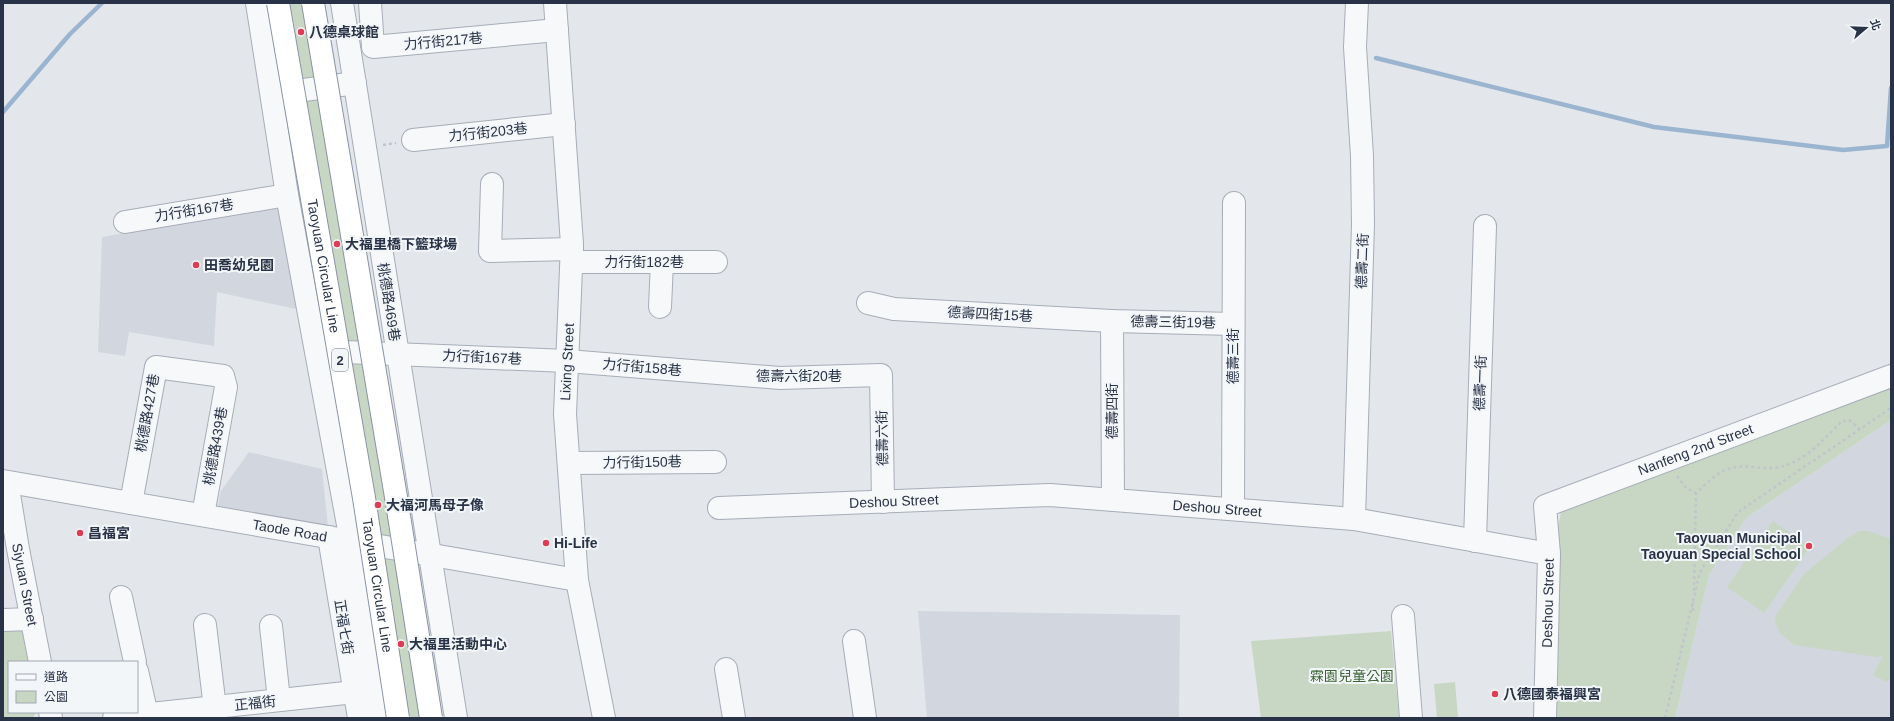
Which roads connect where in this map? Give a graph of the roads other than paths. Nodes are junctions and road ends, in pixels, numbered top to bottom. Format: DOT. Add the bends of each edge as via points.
graph roads {
  1 [pos="257,3"];
  2 [pos="278,3"];
  3 [pos="313,3"];
  4 [pos="342,3"];
  5 [pos="370,3"];
  6 [pos="555,3"];
  7 [pos="1357,3"];
  8 [pos="557,30"];
  9 [pos="355,83"];
  10 [pos="271,95"];
  11 [pos="564,124"];
  12 [pos="413,140"];
  13 [pos="492,184"];
  14 [pos="287,194"];
  15 [pos="1234,203"];
  16 [pos="125,222"];
  17 [pos="1485,226"];
  18 [pos="572,255"];
  19 [pos="662,262"];
  20 [pos="716,262"];
  21 [pos="868,303"];
  22 [pos="660,307"];
  23 [pos="1112,321"];
  24 [pos="1233,324"];
  25 [pos="316,351"];
  26 [pos="397,353"];
  27 [pos="567,361"];
  28 [pos="716,373"];
  29 [pos="881,375"];
  30 [pos="223,376"];
  31 [pos="1891,376"];
  32 [pos="715,462"];
  33 [pos="570,463"];
  34 [pos="5,482"];
  35 [pos="1112,500"];
  36 [pos="883,502"];
  37 [pos="131,503"];
  38 [pos="719,508"];
  39 [pos="1233,509"];
  40 [pos="203,515"];
  41 [pos="1354,519"];
  42 [pos="330,537"];
  43 [pos="351,541"];
  44 [pos="1475,541"];
  45 [pos="1549,554"];
  46 [pos="435,555"];
  47 [pos="577,580"];
  48 [pos="121,597"];
  49 [pos="1403,616"];
  50 [pos="32,619"];
  51 [pos="3,620"];
  52 [pos="205,625"];
  53 [pos="271,626"];
  54 [pos="854,641"];
  55 [pos="40,661"];
  56 [pos="135,661"];
  57 [pos="726,669"];
  58 [pos="364,691"];
  59 [pos="280,700"];
  60 [pos="229,710"];
  61 [pos="130,717"];
  62 [pos="359,718"];
  63 [pos="377,718"];
  64 [pos="398,718"];
  65 [pos="431,718"];
  66 [pos="456,718"];
  67 [pos="466,718"];
  68 [pos="604,718"];
  69 [pos="734,718"];
  70 [pos="865,718"];
  71 [pos="1411,718"];
  72 [pos="1545,718"];
  1 -- 10 [label="street"];
  2 -- 64 [label="highway, Taoyuan Circular Line / 2, bridge" via="364,498"];
  3 -- 65 [label="highway, bridge"];
  4 -- 9 [label="street, 桃德路469巷"];
  5 -- 8 [label="street, 力行街217巷" via="373,47"];
  6 -- 8 [label="street, Lixing Street"];
  7 -- 41 [label="street, 德壽二街" via="1355,47 1364,224"];
  8 -- 11 [label="street, Lixing Street"];
  9 -- 10 [label="street"];
  9 -- 26 [label="street, 桃德路469巷"];
  10 -- 14 [label="street"];
  11 -- 12 [label="street, 力行街203巷"];
  11 -- 18 [label="street, Lixing Street"];
  13 -- 18 [label="street, 力行街182巷" via="490,251"];
  14 -- 16 [label="street, 力行街167巷"];
  14 -- 25 [label="street"];
  15 -- 24 [label="street, 德壽三街"];
  17 -- 44 [label="street, 德壽一街"];
  18 -- 19 [label="street, 力行街182巷"];
  18 -- 27 [label="street, Lixing Street"];
  19 -- 20 [label="street, 力行街182巷"];
  19 -- 22 [label="street"];
  21 -- 23 [label="street, 德壽四街15巷" via="894,309"];
  23 -- 24 [label="street, 德壽三街19巷"];
  23 -- 35 [label="street, 德壽四街"];
  24 -- 39 [label="street, 德壽三街"];
  25 -- 26 [label="street, 力行街167巷"];
  25 -- 43 [label="street"];
  26 -- 27 [label="street, 力行街167巷"];
  26 -- 46 [label="street, 桃德路469巷"];
  27 -- 28 [label="street, 力行街158巷"];
  27 -- 33 [label="street, Lixing Street" via="565,414"];
  28 -- 29 [label="street, 德壽六街20巷" via="780,378"];
  29 -- 36 [label="street, 德壽六街"];
  30 -- 37 [label="street, 桃德路427巷" via="156,367"];
  30 -- 40 [label="street, 桃德路439巷" via="226,387"];
  31 -- 45 [label="street, Nanfeng 2nd Street" via="1545,506"];
  32 -- 33 [label="street, 力行街150巷"];
  33 -- 47 [label="street, Lixing Street"];
  34 -- 37 [label="street, Taode Road"];
  34 -- 50 [label="street, Siyuan Street"];
  35 -- 36 [label="street, Deshou Street" via="1050,495"];
  35 -- 39 [label="street, Deshou Street"];
  36 -- 38 [label="street, Deshou Street"];
  37 -- 40 [label="street, Taode Road"];
  39 -- 41 [label="street, Deshou Street"];
  40 -- 42 [label="street, Taode Road"];
  41 -- 44 [label="street, Deshou Street"];
  42 -- 43 [label="street, Taode Road"];
  42 -- 58 [label="street, 正福七街"];
  43 -- 46 [label="street, Taode Road"];
  43 -- 58 [label="street"];
  44 -- 45 [label="street, Deshou Street"];
  45 -- 72 [label="street, Deshou Street"];
  46 -- 47 [label="street, Taode Road"];
  46 -- 66 [label="street"];
  46 -- 67 [label="street"];
  47 -- 68 [label="street, Lixing Street"];
  48 -- 56 [label="street"];
  49 -- 71 [label="street"];
  50 -- 51 [label="street"];
  50 -- 55 [label="street, Siyuan Street"];
  52 -- 60 [label="street"];
  53 -- 59 [label="street"];
  54 -- 70 [label="street"];
  57 -- 69 [label="street"];
  58 -- 59 [label="street, 正福街"];
  58 -- 62 [label="street, 正福七街"];
  58 -- 63 [label="street"];
  59 -- 60 [label="street, 正福街"];
  60 -- 61 [label="street, 正福街"];
}
